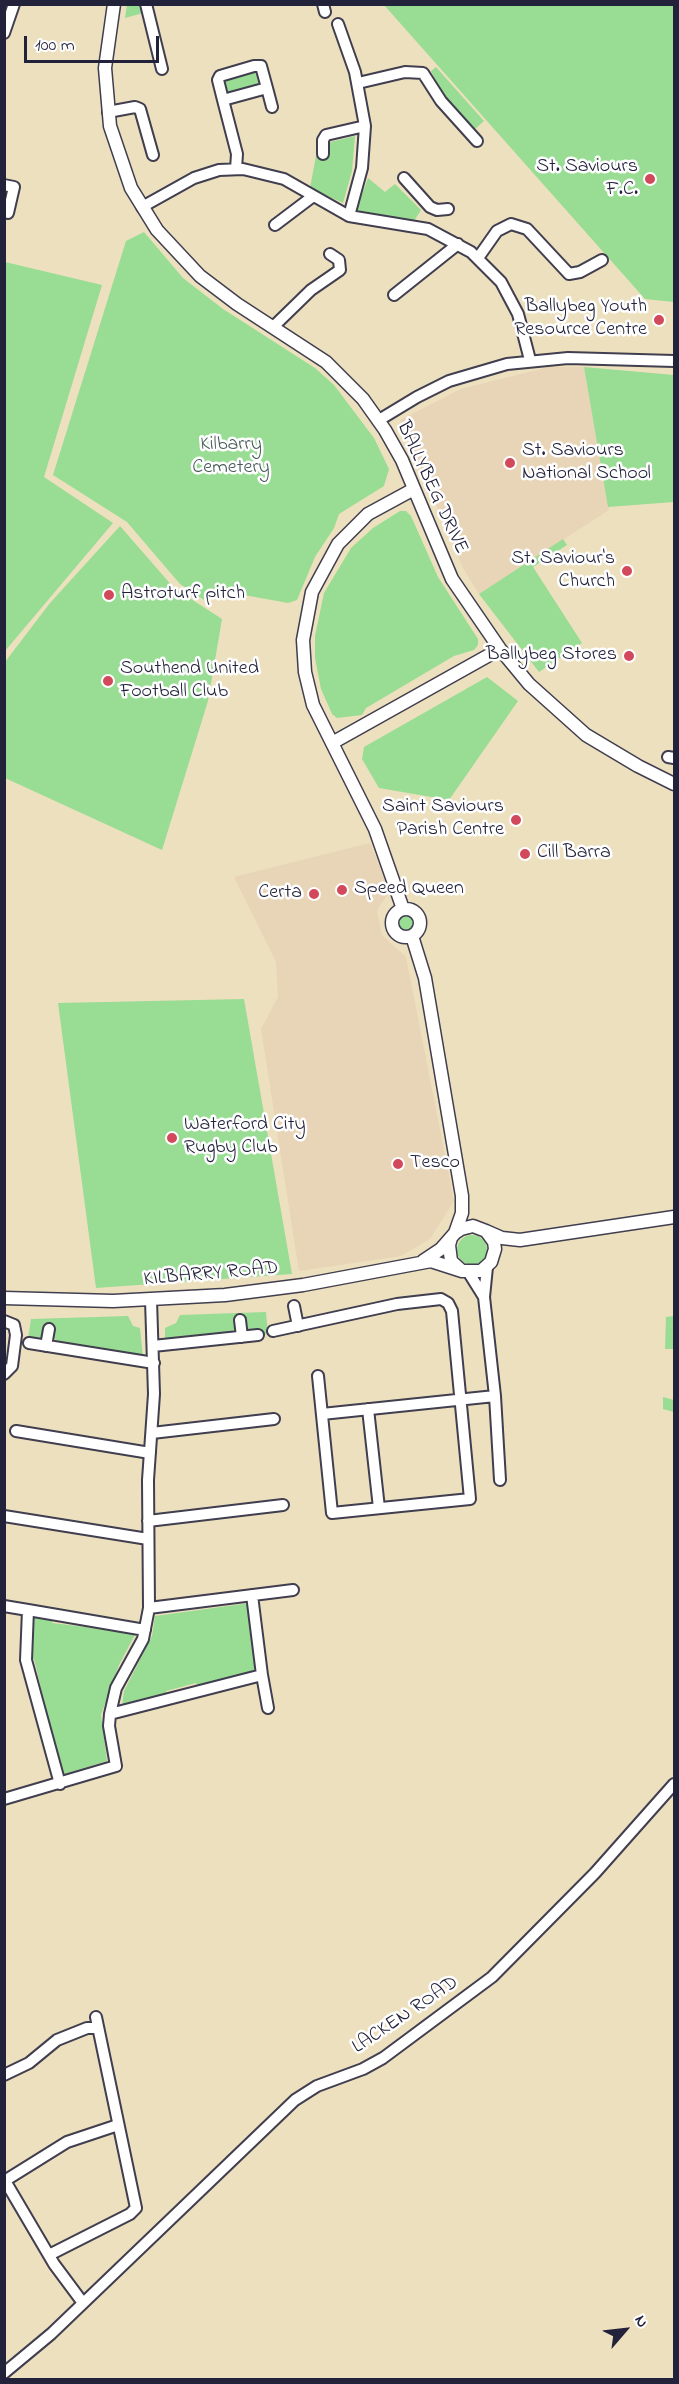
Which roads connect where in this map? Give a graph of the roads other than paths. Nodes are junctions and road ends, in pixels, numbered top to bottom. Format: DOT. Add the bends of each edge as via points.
graph roads {
  1 [pos="14,4"];
  2 [pos="114,4"];
  3 [pos="146,4"];
  4 [pos="338,24"];
  5 [pos="4,33"];
  6 [pos="162,69"];
  7 [pos="358,83"];
  8 [pos="267,88"];
  9 [pos="223,100"];
  10 [pos="272,106"];
  11 [pos="108,112"];
  12 [pos="365,126"];
  13 [pos="477,141"];
  14 [pos="323,154"];
  15 [pos="153,155"];
  16 [pos="236,169"];
  17 [pos="404,178"];
  18 [pos="4,185"];
  19 [pos="312,197"];
  20 [pos="142,207"];
  21 [pos="430,207"];
  22 [pos="448,209"];
  23 [pos="4,212"];
  24 [pos="349,216"];
  25 [pos="275,225"];
  26 [pos="422,227"];
  27 [pos="458,244"];
  28 [pos="330,254"];
  29 [pos="478,258"];
  30 [pos="602,260"];
  31 [pos="394,295"];
  32 [pos="273,327"];
  33 [pos="530,360"];
  34 [pos="675,361"];
  35 [pos="379,420"];
  36 [pos="414,489"];
  37 [pos="500,649"];
  38 [pos="332,743"];
  39 [pos="675,784"];
  40 [pos="403,909"];
  41 [pos="412,936"];
  42 [pos="462,1196"];
  43 [pos="675,1216"];
  44 [pos="483,1229"];
  45 [pos="453,1236"];
  46 [pos="527,1239"];
  47 [pos="419,1262"];
  48 [pos="489,1265"];
  49 [pos="465,1272"];
  50 [pos="484,1297"];
  51 [pos="4,1298"];
  52 [pos="151,1300"];
  53 [pos="294,1306"];
  54 [pos="240,1320"];
  55 [pos="4,1321"];
  56 [pos="298,1326"];
  57 [pos="49,1329"];
  58 [pos="273,1331"];
  59 [pos="258,1335"];
  60 [pos="242,1337"];
  61 [pos="29,1343"];
  62 [pos="46,1346"];
  63 [pos="153,1346"];
  64 [pos="154,1363"];
  65 [pos="4,1374"];
  66 [pos="318,1376"];
  67 [pos="495,1396"];
  68 [pos="461,1398"];
  69 [pos="368,1409"];
  70 [pos="322,1414"];
  71 [pos="274,1419"];
  72 [pos="16,1431"];
  73 [pos="152,1433"];
  74 [pos="150,1453"];
  75 [pos="500,1480"];
  76 [pos="283,1504"];
  77 [pos="379,1508"];
  78 [pos="4,1515"];
  79 [pos="148,1521"];
  80 [pos="148,1539"];
  81 [pos="293,1590"];
  82 [pos="252,1595"];
  83 [pos="4,1606"];
  84 [pos="148,1608"];
  85 [pos="28,1610"];
  86 [pos="145,1630"];
  87 [pos="262,1675"];
  88 [pos="268,1708"];
  89 [pos="110,1714"];
  90 [pos="60,1784"];
  91 [pos="675,1784"];
  92 [pos="4,1799"];
  93 [pos="4,2075"];
  94 [pos="118,2125"];
  95 [pos="5,2180"];
  96 [pos="49,2255"];
  97 [pos="83,2303"];
  98 [pos="4,2373"];
  1 -- 5 [label="street"];
  2 -- 11 [label="street, BALLYBEG DRIVE" via="105,57"];
  3 -- 6 [label="street"];
  4 -- 7 [label="street"];
  7 -- 12 [label="street"];
  7 -- 13 [label="street" via="405,72 423,73 441,101"];
  8 -- 9 [label="street"];
  8 -- 9 [label="street" via="261,66 245,68 219,77"];
  8 -- 10 [label="street"];
  9 -- 16 [label="street" via="237,154"];
  11 -- 15 [label="street" via="139,108"];
  11 -- 20 [label="street, BALLYBEG DRIVE" via="118,156"];
  12 -- 14 [label="street" via="326,135"];
  12 -- 24 [label="street" via="362,168"];
  16 -- 19 [label="street" via="279,177"];
  16 -- 20 [label="street" via="194,178"];
  17 -- 21 [label="street"];
  18 -- 23 [label="street" via="14,187 8,213"];
  19 -- 24 [label="street"];
  19 -- 25 [label="street"];
  20 -- 32 [label="street, BALLYBEG DRIVE" via="187,265"];
  21 -- 22 [label="street"];
  21 -- 26 [label="street"];
  24 -- 26 [label="street"];
  26 -- 27 [label="street"];
  27 -- 29 [label="street"];
  27 -- 31 [label="street"];
  28 -- 32 [label="street" via="339,260 340,270 311,290"];
  29 -- 30 [label="street" via="497,231 511,224 526,229 569,274"];
  29 -- 33 [label="street" via="501,282 514,305"];
  32 -- 35 [label="street, BALLYBEG DRIVE" via="334,368"];
  33 -- 34 [label="street"];
  33 -- 35 [label="street" via="491,367 449,381"];
  35 -- 36 [label="street, BALLYBEG DRIVE"];
  36 -- 37 [label="street, BALLYBEG DRIVE" via="452,579"];
  36 -- 38 [label="street" via="376,508 354,525 329,558 312,592 304,626 304,662 313,705"];
  37 -- 38 [label="street"];
  37 -- 39 [label="street, BALLYBEG DRIVE" via="540,695 574,726 613,752"];
  38 -- 40 [label="street" via="375,829"];
  40 -- 41 [label="street" via="413,910 419,916 421,926"];
  40 -- 41 [label="street" via="394,916 393,928 403,937"];
  41 -- 42 [label="street" via="425,978"];
  42 -- 44 [label="street" via="471,1216"];
  42 -- 45 [label="street" via="462,1214"];
  43 -- 46 [label="street"];
  44 -- 45 [label="street" via="467,1227"];
  44 -- 46 [label="street" via="502,1238"];
  44 -- 48 [label="street" via="495,1249"];
  45 -- 47 [label="street, KILBARRY ROAD" via="436,1254"];
  45 -- 49 [label="street" via="451,1261"];
  46 -- 48 [label="street" via="507,1248"];
  47 -- 49 [label="street, KILBARRY ROAD" via="438,1262"];
  47 -- 52 [label="street, KILBARRY ROAD" via="274,1290"];
  48 -- 49 [label="street"];
  48 -- 50 [label="street"];
  49 -- 50 [label="street"];
  50 -- 67 [label="street"];
  51 -- 52 [label="street, KILBARRY ROAD"];
  52 -- 63 [label="street"];
  53 -- 56 [label="street"];
  54 -- 60 [label="street"];
  55 -- 65 [label="street" via="14,1325 16,1335 12,1366"];
  56 -- 58 [label="street"];
  56 -- 68 [label="street" via="397,1304 441,1299 452,1311"];
  57 -- 62 [label="street"];
  59 -- 60 [label="street"];
  60 -- 63 [label="street"];
  61 -- 62 [label="street"];
  62 -- 64 [label="street"];
  63 -- 64 [label="street"];
  64 -- 73 [label="street"];
  66 -- 70 [label="street"];
  67 -- 68 [label="street"];
  67 -- 75 [label="street"];
  68 -- 69 [label="street"];
  68 -- 77 [label="street" via="470,1499"];
  69 -- 70 [label="street"];
  69 -- 77 [label="street"];
  70 -- 77 [label="street" via="332,1513"];
  71 -- 73 [label="street"];
  72 -- 74 [label="street"];
  73 -- 74 [label="street"];
  74 -- 79 [label="street"];
  76 -- 79 [label="street"];
  78 -- 80 [label="street"];
  79 -- 80 [label="street"];
  80 -- 84 [label="street"];
  81 -- 82 [label="street"];
  82 -- 84 [label="street"];
  82 -- 87 [label="street"];
  83 -- 85 [label="street"];
  84 -- 86 [label="street"];
  85 -- 86 [label="street"];
  85 -- 90 [label="street" via="26,1660"];
  86 -- 89 [label="street" via="117,1688"];
  87 -- 88 [label="street"];
  87 -- 89 [label="street"];
  89 -- 90 [label="street" via="116,1766"];
  90 -- 92 [label="street"];
  91 -- 97 [label="street, LACKEN ROAD" via="595,1873 492,1977 383,2058 318,2086 296,2100"];
  93 -- 94 [label="street" via="23,2067 57,2040 97,2022"];
  94 -- 95 [label="street" via="66,2142"];
  94 -- 96 [label="street" via="136,2208"];
  95 -- 96 [label="street"];
  96 -- 97 [label="street"];
  97 -- 98 [label="street, LACKEN ROAD"];
}
